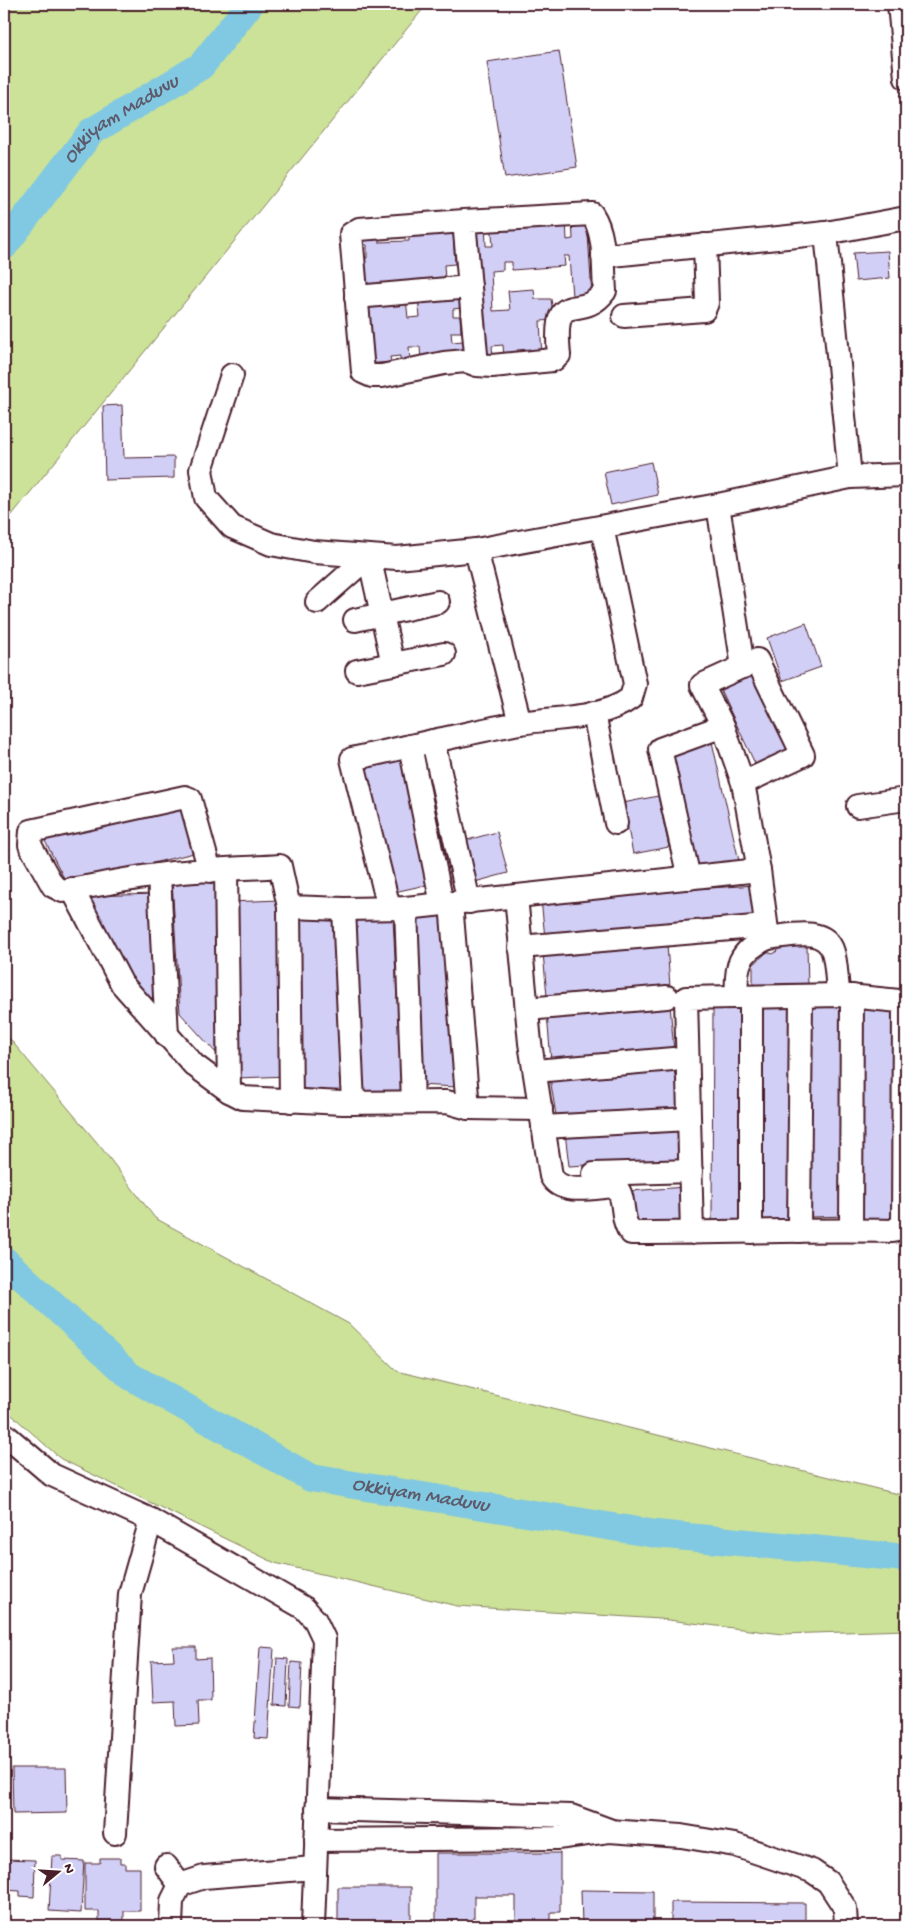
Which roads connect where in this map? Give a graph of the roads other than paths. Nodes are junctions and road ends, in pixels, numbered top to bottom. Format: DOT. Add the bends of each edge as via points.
graph roads {
  1 [pos="899,4"];
  2 [pos="906,78"];
  3 [pos="906,218"];
  4 [pos="464,221"];
  5 [pos="826,233"];
  6 [pos="705,245"];
  7 [pos="603,256"];
  8 [pos="470,287"];
  9 [pos="356,297"];
  10 [pos="624,316"];
  11 [pos="477,365"];
  12 [pos="232,376"];
  13 [pos="906,474"];
  14 [pos="850,477"];
  15 [pos="718,505"];
  16 [pos="602,527"];
  17 [pos="476,550"];
  18 [pos="369,556"];
  19 [pos="317,602"];
  20 [pos="438,602"];
  21 [pos="382,614"];
  22 [pos="355,620"];
  23 [pos="444,654"];
  24 [pos="393,664"];
  25 [pos="743,667"];
  26 [pos="357,671"];
  27 [pos="594,713"];
  28 [pos="520,723"];
  29 [pos="723,726"];
  30 [pos="433,741"];
  31 [pos="411,752"];
  32 [pos="742,783"];
  33 [pos="906,799"];
  34 [pos="858,806"];
  35 [pos="616,823"];
  36 [pos="759,870"];
  37 [pos="218,871"];
  38 [pos="159,875"];
  39 [pos="689,878"];
  40 [pos="72,889"];
  41 [pos="516,896"];
  42 [pos="454,903"];
  43 [pos="289,907"];
  44 [pos="397,908"];
  45 [pos="344,909"];
  46 [pos="767,932"];
  47 [pos="520,947"];
  48 [pos="801,996"];
  49 [pos="846,996"];
  50 [pos="667,997"];
  51 [pos="744,997"];
  52 [pos="526,1009"];
  53 [pos="167,1036"];
  54 [pos="673,1059"];
  55 [pos="535,1071"];
  56 [pos="229,1091"];
  57 [pos="291,1101"];
  58 [pos="413,1102"];
  59 [pos="353,1103"];
  60 [pos="468,1108"];
  61 [pos="542,1118"];
  62 [pos="689,1119"];
  63 [pos="691,1171"];
  64 [pos="551,1176"];
  65 [pos="851,1230"];
  66 [pos="799,1231"];
  67 [pos="751,1232"];
  68 [pos="692,1233"];
  69 [pos="4,1434"];
  70 [pos="151,1520"];
  71 [pos="317,1810"];
  72 [pos="610,1831"];
  73 [pos="115,1833"];
  74 [pos="316,1840"];
  75 [pos="166,1866"];
  76 [pos="314,1868"];
  77 [pos="180,1885"];
  78 [pos="171,1926"];
  79 [pos="312,1926"];
  80 [pos="846,1926"];
  1 -- 2 [label="street"];
  3 -- 5 [label="street"];
  4 -- 7 [label="street" via="592,214 599,225"];
  4 -- 8 [label="street"];
  4 -- 9 [label="street" via="354,231 350,238"];
  5 -- 6 [label="street"];
  5 -- 14 [label="street"];
  6 -- 7 [label="street"];
  6 -- 10 [label="street" via="707,303 704,310"];
  7 -- 11 [label="street" via="605,291 594,303 567,308 559,317 557,358"];
  8 -- 9 [label="street"];
  8 -- 11 [label="street"];
  9 -- 11 [label="street" via="363,372 382,376 444,363 466,361"];
  12 -- 18 [label="street" via="201,470 206,498 232,527 271,544 314,552"];
  13 -- 14 [label="street"];
  14 -- 15 [label="street"];
  15 -- 16 [label="street"];
  15 -- 25 [label="street"];
  16 -- 17 [label="street"];
  16 -- 27 [label="street" via="634,684 631,698 620,706"];
  17 -- 18 [label="street" via="397,558"];
  17 -- 28 [label="street"];
  18 -- 19 [label="street"];
  18 -- 21 [label="street"];
  20 -- 21 [label="street"];
  21 -- 22 [label="street"];
  21 -- 24 [label="street"];
  23 -- 24 [label="street"];
  24 -- 26 [label="street"];
  25 -- 29 [label="street" via="702,685"];
  25 -- 32 [label="street" via="757,660 803,755"];
  27 -- 28 [label="street"];
  27 -- 35 [label="street"];
  28 -- 30 [label="street"];
  29 -- 32 [label="street"];
  29 -- 39 [label="street" via="660,749"];
  30 -- 31 [label="street"];
  30 -- 42 [label="street"];
  31 -- 42 [label="street"];
  31 -- 44 [label="street" via="352,759"];
  32 -- 36 [label="street"];
  33 -- 34 [label="street"];
  36 -- 39 [label="street"];
  36 -- 46 [label="street"];
  37 -- 38 [label="street"];
  37 -- 40 [label="street" via="190,799 185,797 31,831 30,845 53,886 63,891"];
  37 -- 43 [label="street" via="280,866"];
  37 -- 56 [label="street"];
  38 -- 40 [label="street"];
  38 -- 53 [label="street"];
  39 -- 41 [label="street"];
  40 -- 53 [label="street" via="122,984"];
  41 -- 42 [label="street"];
  41 -- 47 [label="street"];
  42 -- 44 [label="street"];
  42 -- 60 [label="street"];
  43 -- 45 [label="street"];
  43 -- 57 [label="street"];
  44 -- 45 [label="street"];
  44 -- 58 [label="street"];
  45 -- 59 [label="street"];
  46 -- 47 [label="street"];
  46 -- 49 [label="street" via="817,934 828,941"];
  46 -- 51 [label="street" via="739,960 735,974"];
  47 -- 52 [label="street"];
  48 -- 49 [label="street"];
  48 -- 51 [label="street"];
  48 -- 66 [label="street"];
  49 -- 65 [label="street"];
  49 -- 65 [label="street" via="899,1001 904,1004 905,1012 903,1224 893,1230"];
  50 -- 52 [label="street"];
  51 -- 62 [label="street" via="686,998"];
  51 -- 67 [label="street"];
  52 -- 55 [label="street"];
  53 -- 56 [label="street" via="194,1065"];
  54 -- 55 [label="street"];
  55 -- 61 [label="street"];
  56 -- 57 [label="street" via="243,1098"];
  57 -- 59 [label="street"];
  58 -- 59 [label="street"];
  58 -- 60 [label="street" via="447,1102"];
  60 -- 61 [label="street"];
  61 -- 62 [label="street"];
  61 -- 64 [label="street"];
  62 -- 63 [label="street"];
  63 -- 64 [label="street"];
  63 -- 68 [label="street"];
  64 -- 68 [label="street" via="555,1185 564,1188 615,1186 621,1194 623,1220 631,1233"];
  65 -- 66 [label="street"];
  66 -- 67 [label="street"];
  67 -- 68 [label="street"];
  69 -- 70 [label="street" via="52,1475"];
  70 -- 71 [label="street" via="304,1608 315,1620 324,1639"];
  70 -- 73 [label="street" via="130,1594"];
  71 -- 72 [label="street" via="571,1816"];
  71 -- 74 [label="street"];
  72 -- 74 [label="street" via="557,1838"];
  72 -- 80 [label="street" via="682,1836 735,1845 812,1871 828,1882 845,1908"];
  74 -- 76 [label="street"];
  75 -- 77 [label="street"];
  76 -- 77 [label="street" via="204,1877"];
  76 -- 79 [label="street"];
  77 -- 78 [label="street" via="172,1901"];
}
